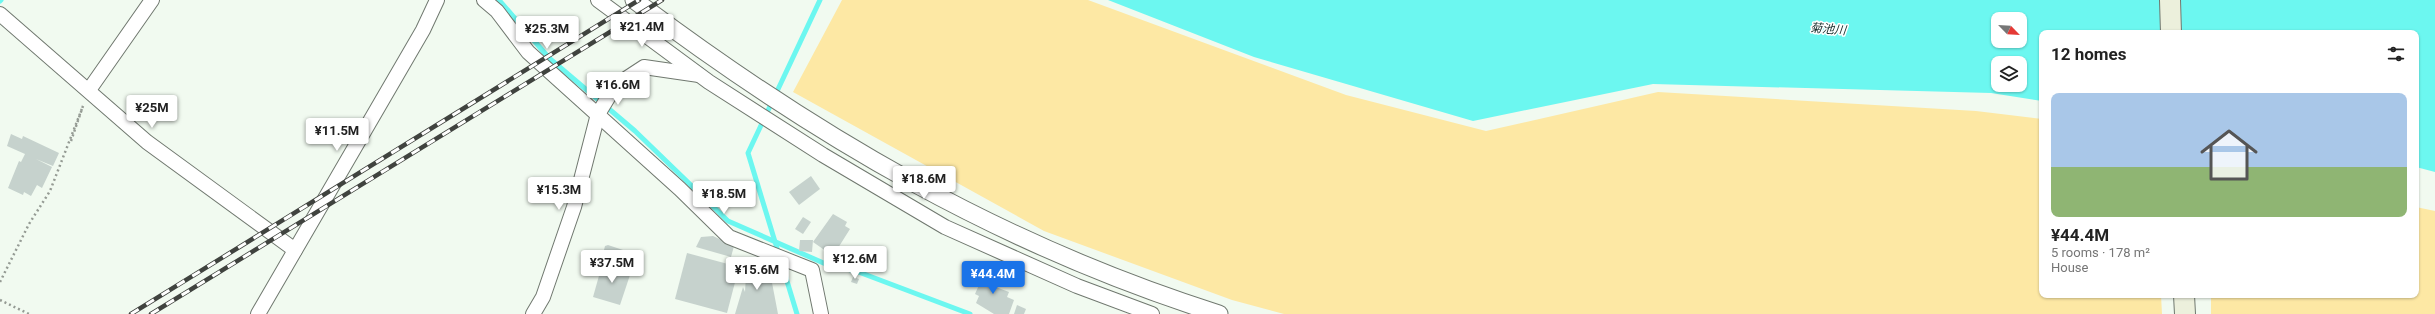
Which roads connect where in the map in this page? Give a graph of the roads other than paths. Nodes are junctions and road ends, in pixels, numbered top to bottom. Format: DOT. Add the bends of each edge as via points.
graph roads {
  1 [pos="152,0"];
  2 [pos="437,0"];
  3 [pos="484,0"];
  4 [pos="598,0"];
  5 [pos="634,0"];
  6 [pos="2170,0"];
  7 [pos="2,15"];
  8 [pos="2171,30"];
  9 [pos="701,75"];
  10 [pos="89,90"];
  11 [pos="598,114"];
  12 [pos="295,250"];
  13 [pos="2184,298"];
  14 [pos="261,313"];
  15 [pos="533,314"];
  16 [pos="821,314"];
  17 [pos="1152,314"];
  18 [pos="1219,314"];
  19 [pos="2185,314"];
  1 -- 10 [label="street"];
  2 -- 12 [label="street" via="423,30"];
  3 -- 11 [label="street" via="497,11 528,52"];
  4 -- 9 [label="street"];
  5 -- 18 [label="street" via="709,57 789,111 955,206 1047,250"];
  6 -- 8 [label="main road"];
  7 -- 10 [label="street"];
  9 -- 11 [label="street" via="644,67 615,86"];
  9 -- 17 [label="street" via="823,155 945,227 1077,286"];
  10 -- 12 [label="street" via="147,142"];
  11 -- 15 [label="street" via="574,207 543,297"];
  11 -- 16 [label="street" via="729,237 812,270"];
  12 -- 14 [label="street"];
  13 -- 19 [label="main road"];
}
